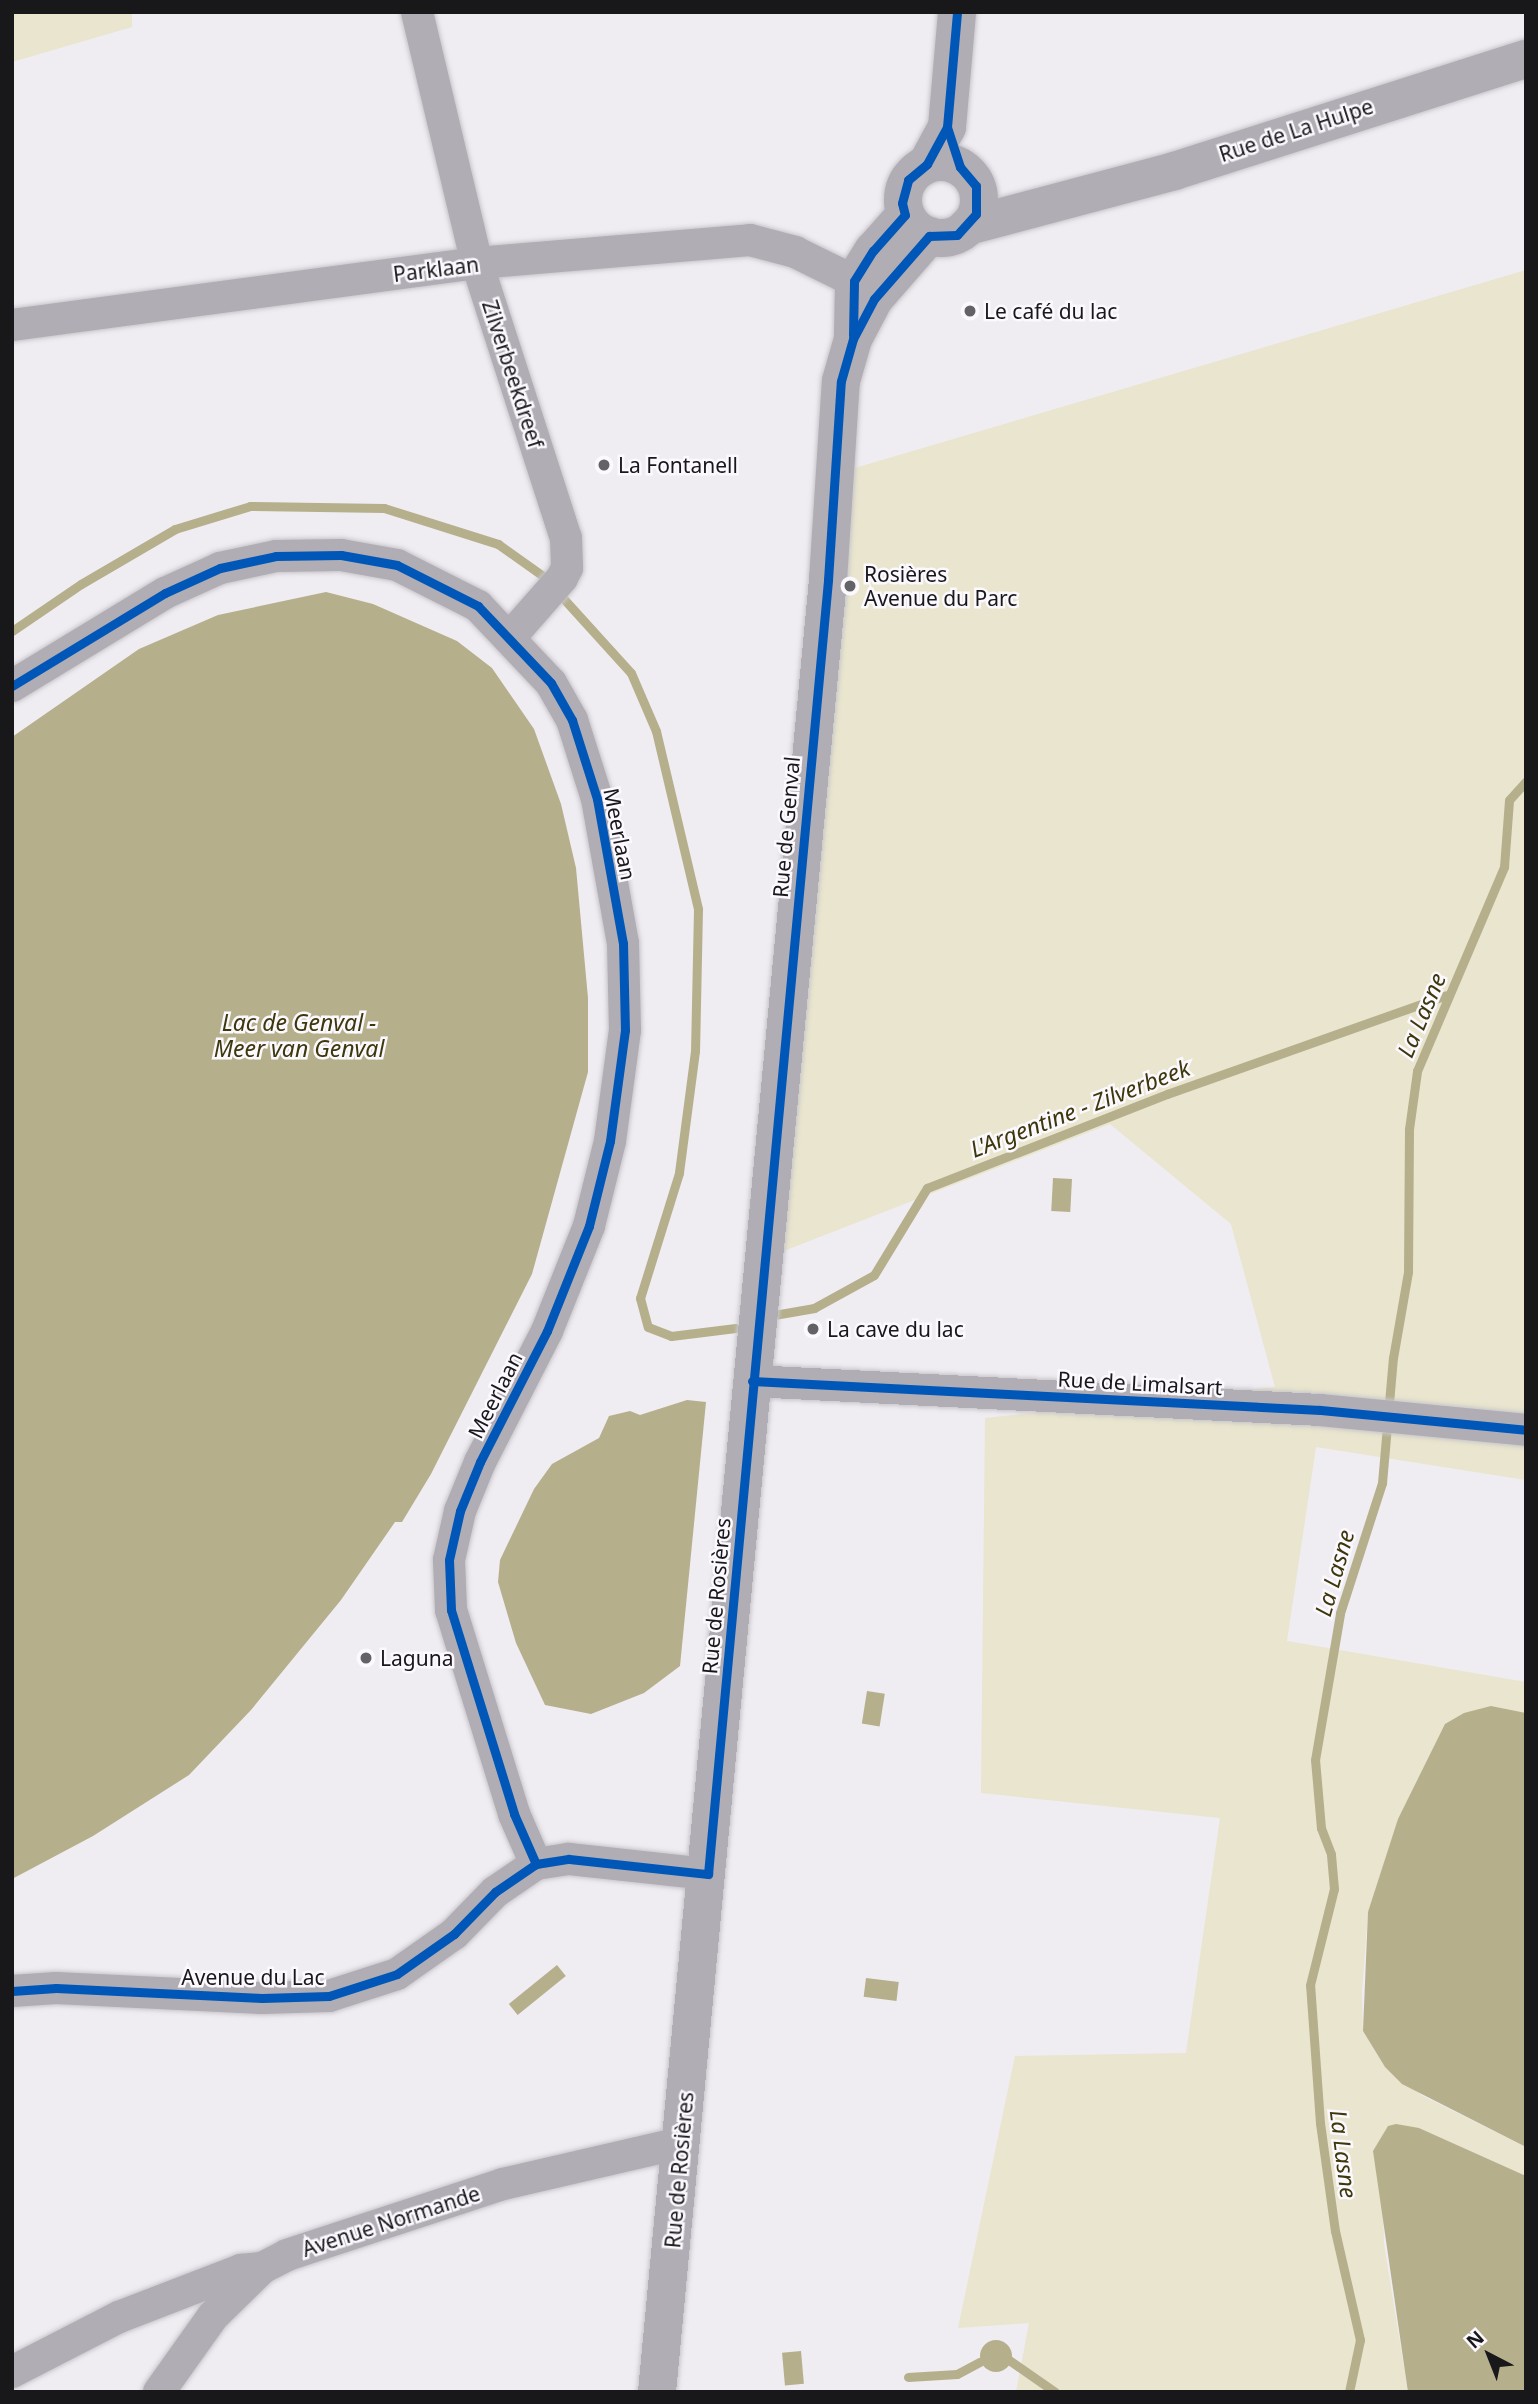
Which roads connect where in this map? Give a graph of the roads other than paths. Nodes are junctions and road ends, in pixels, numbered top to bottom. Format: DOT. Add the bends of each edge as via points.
graph roads {
  1 [pos="417,12"];
  2 [pos="957,12"];
  3 [pos="1526,59"];
  4 [pos="954,172"];
  5 [pos="1066,199"];
  6 [pos="917,226"];
  7 [pos="968,226"];
  8 [pos="477,263"];
  9 [pos="854,281"];
  10 [pos="12,324"];
  11 [pos="853,339"];
  12 [pos="511,636"];
  13 [pos="12,686"];
  14 [pos="758,1320"];
  15 [pos="752,1381"];
  16 [pos="1526,1430"];
  17 [pos="536,1864"];
  18 [pos="708,1874"];
  19 [pos="12,1991"];
  20 [pos="680,2143"];
  21 [pos="262,2268"];
  22 [pos="12,2371"];
  23 [pos="159,2392"];
  24 [pos="657,2392"];
  1 -- 8 [label="street, Zilverbeekdreef"];
  2 -- 4 [label="street" via="947,127"];
  3 -- 5 [label="street, Rue de La Hulpe" via="1174,171"];
  4 -- 5 [label="street, Rue de La Hulpe"];
  4 -- 6 [label="street" via="916,170 903,191"];
  4 -- 7 [label="street" via="976,214"];
  5 -- 7 [label="street, Rue de La Hulpe"];
  6 -- 7 [label="street" via="950,236"];
  6 -- 9 [label="street"];
  6 -- 11 [label="street, Rue de Genval"];
  8 -- 9 [label="street, Parklaan" via="750,240 795,252"];
  8 -- 10 [label="street, Parklaan"];
  8 -- 12 [label="street, Zilverbeekdreef" via="566,538 567,568 562,578"];
  9 -- 11 [label="street, Rue de Genval"];
  11 -- 14 [label="street, Rue de Genval" via="841,381 832,529"];
  12 -- 13 [label="street, Meerlaan" via="478,606 397,565 341,555 276,556 220,568 165,593"];
  12 -- 17 [label="street, Meerlaan" via="551,683 572,720 597,799 623,943 625,1030 610,1141 589,1226 547,1331 480,1462 460,1511 449,1560 451,1610 514,1814"];
  14 -- 15 [label="street, Rue de Rosières"];
  15 -- 16 [label="street, Rue de Limalsart" via="1320,1410"];
  15 -- 18 [label="street, Rue de Rosières"];
  17 -- 18 [label="street, Avenue du Lac" via="569,1859"];
  17 -- 19 [label="street, Avenue du Lac" via="495,1892 454,1934 397,1974 329,1996 261,1998 56,1988"];
  18 -- 20 [label="street, Rue de Rosières"];
  20 -- 21 [label="street, Avenue Normande" via="503,2185 287,2255"];
  20 -- 24 [label="street, Rue de Rosières"];
  21 -- 22 [label="street" via="241,2270 119,2317"];
  21 -- 23 [label="street, Avenue Normande" via="212,2316"];
}
